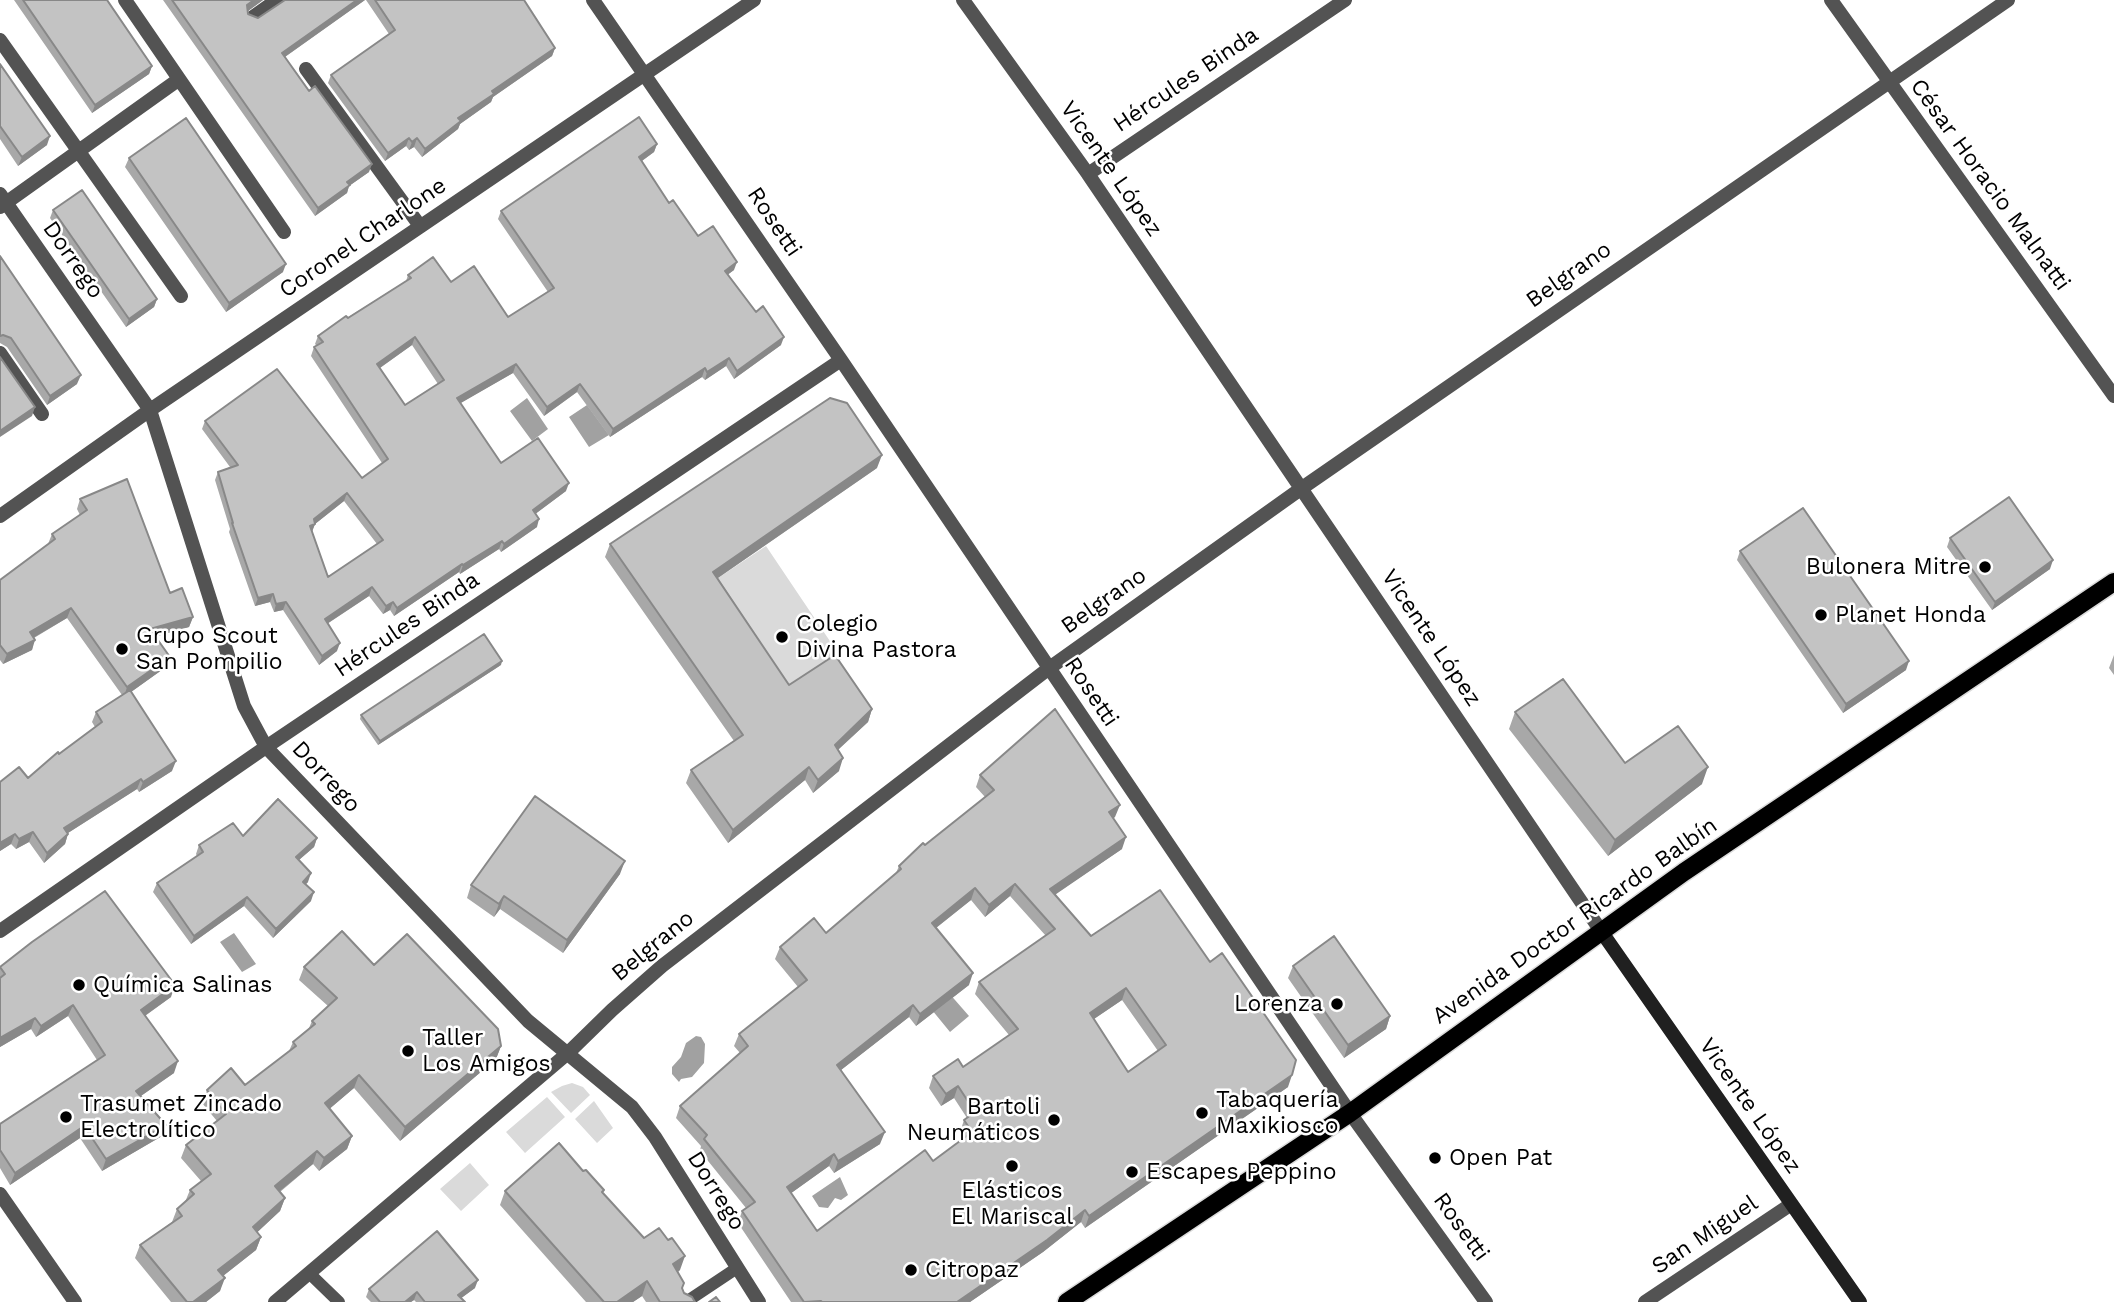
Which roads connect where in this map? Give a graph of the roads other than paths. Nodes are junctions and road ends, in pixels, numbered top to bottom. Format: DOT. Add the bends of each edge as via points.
graph roads {
  1 [pos="125,0"];
  2 [pos="277,0"];
  3 [pos="593,0"];
  4 [pos="754,0"];
  5 [pos="963,0"];
  6 [pos="1345,0"];
  7 [pos="1831,0"];
  8 [pos="2008,0"];
  9 [pos="253,17"];
  10 [pos="0,40"];
  11 [pos="306,69"];
  12 [pos="645,73"];
  13 [pos="178,80"];
  14 [pos="1888,82"];
  15 [pos="78,151"];
  16 [pos="1088,174"];
  17 [pos="2,202"];
  18 [pos="420,226"];
  19 [pos="284,232"];
  20 [pos="181,296"];
  21 [pos="0,353"];
  22 [pos="841,360"];
  23 [pos="2114,396"];
  24 [pos="150,410"];
  25 [pos="43,414"];
  26 [pos="1302,488"];
  27 [pos="0,516"];
  28 [pos="2114,582"];
  29 [pos="1048,669"];
  30 [pos="266,747"];
  31 [pos="0,931"];
  32 [pos="1601,931"];
  33 [pos="568,1053"];
  34 [pos="1350,1113"];
  35 [pos="0,1194"];
  36 [pos="1790,1205"];
  37 [pos="737,1268"];
  38 [pos="309,1273"];
  39 [pos="75,1302"];
  40 [pos="275,1302"];
  41 [pos="339,1302"];
  42 [pos="686,1302"];
  43 [pos="759,1302"];
  44 [pos="1067,1302"];
  45 [pos="1486,1302"];
  46 [pos="1645,1302"];
  47 [pos="1860,1302"];
  1 -- 13 [label="street"];
  2 -- 9 [label="street"];
  3 -- 12 [label="street, Rosetti"];
  4 -- 12 [label="street, Coronel Charlone"];
  5 -- 16 [label="street, Vicente López"];
  6 -- 16 [label="street, Hércules Binda"];
  7 -- 14 [label="street, César Horacio Malnatti"];
  8 -- 14 [label="street, Belgrano"];
  10 -- 15 [label="street"];
  11 -- 18 [label="street"];
  12 -- 18 [label="street, Coronel Charlone"];
  12 -- 22 [label="street, Rosetti"];
  13 -- 15 [label="street"];
  13 -- 19 [label="street"];
  14 -- 23 [label="street, César Horacio Malnatti"];
  14 -- 26 [label="street, Belgrano"];
  15 -- 17 [label="street"];
  15 -- 20 [label="street"];
  16 -- 26 [label="street, Vicente López"];
  17 -- 24 [label="street, Dorrego"];
  18 -- 24 [label="street, Coronel Charlone"];
  21 -- 25 [label="street"];
  22 -- 29 [label="street, Rosetti"];
  22 -- 30 [label="street, Hércules Binda"];
  24 -- 27 [label="street, Coronel Charlone"];
  24 -- 30 [label="street, Dorrego" via="244,706"];
  26 -- 29 [label="street, Belgrano"];
  26 -- 32 [label="street, Vicente López"];
  28 -- 32 [label="main road, Avenida Doctor Ricardo Balbín"];
  29 -- 33 [label="street, Belgrano" via="662,966"];
  29 -- 34 [label="street, Rosetti"];
  30 -- 31 [label="street, Hércules Binda"];
  30 -- 33 [label="street, Dorrego" via="528,1021"];
  32 -- 34 [label="main road, Avenida Doctor Ricardo Balbín"];
  32 -- 36 [label="street, Vicente López"];
  33 -- 37 [label="street, Dorrego" via="632,1107"];
  33 -- 38 [label="street, Belgrano"];
  34 -- 44 [label="main road, Avenida Doctor Ricardo Balbín"];
  34 -- 45 [label="street, Rosetti"];
  35 -- 39 [label="street"];
  36 -- 46 [label="street, San Miguel"];
  36 -- 47 [label="street, Vicente López"];
  37 -- 42 [label="lane"];
  37 -- 43 [label="street, Dorrego"];
  38 -- 40 [label="street, Belgrano"];
  38 -- 41 [label="lane"];
}
